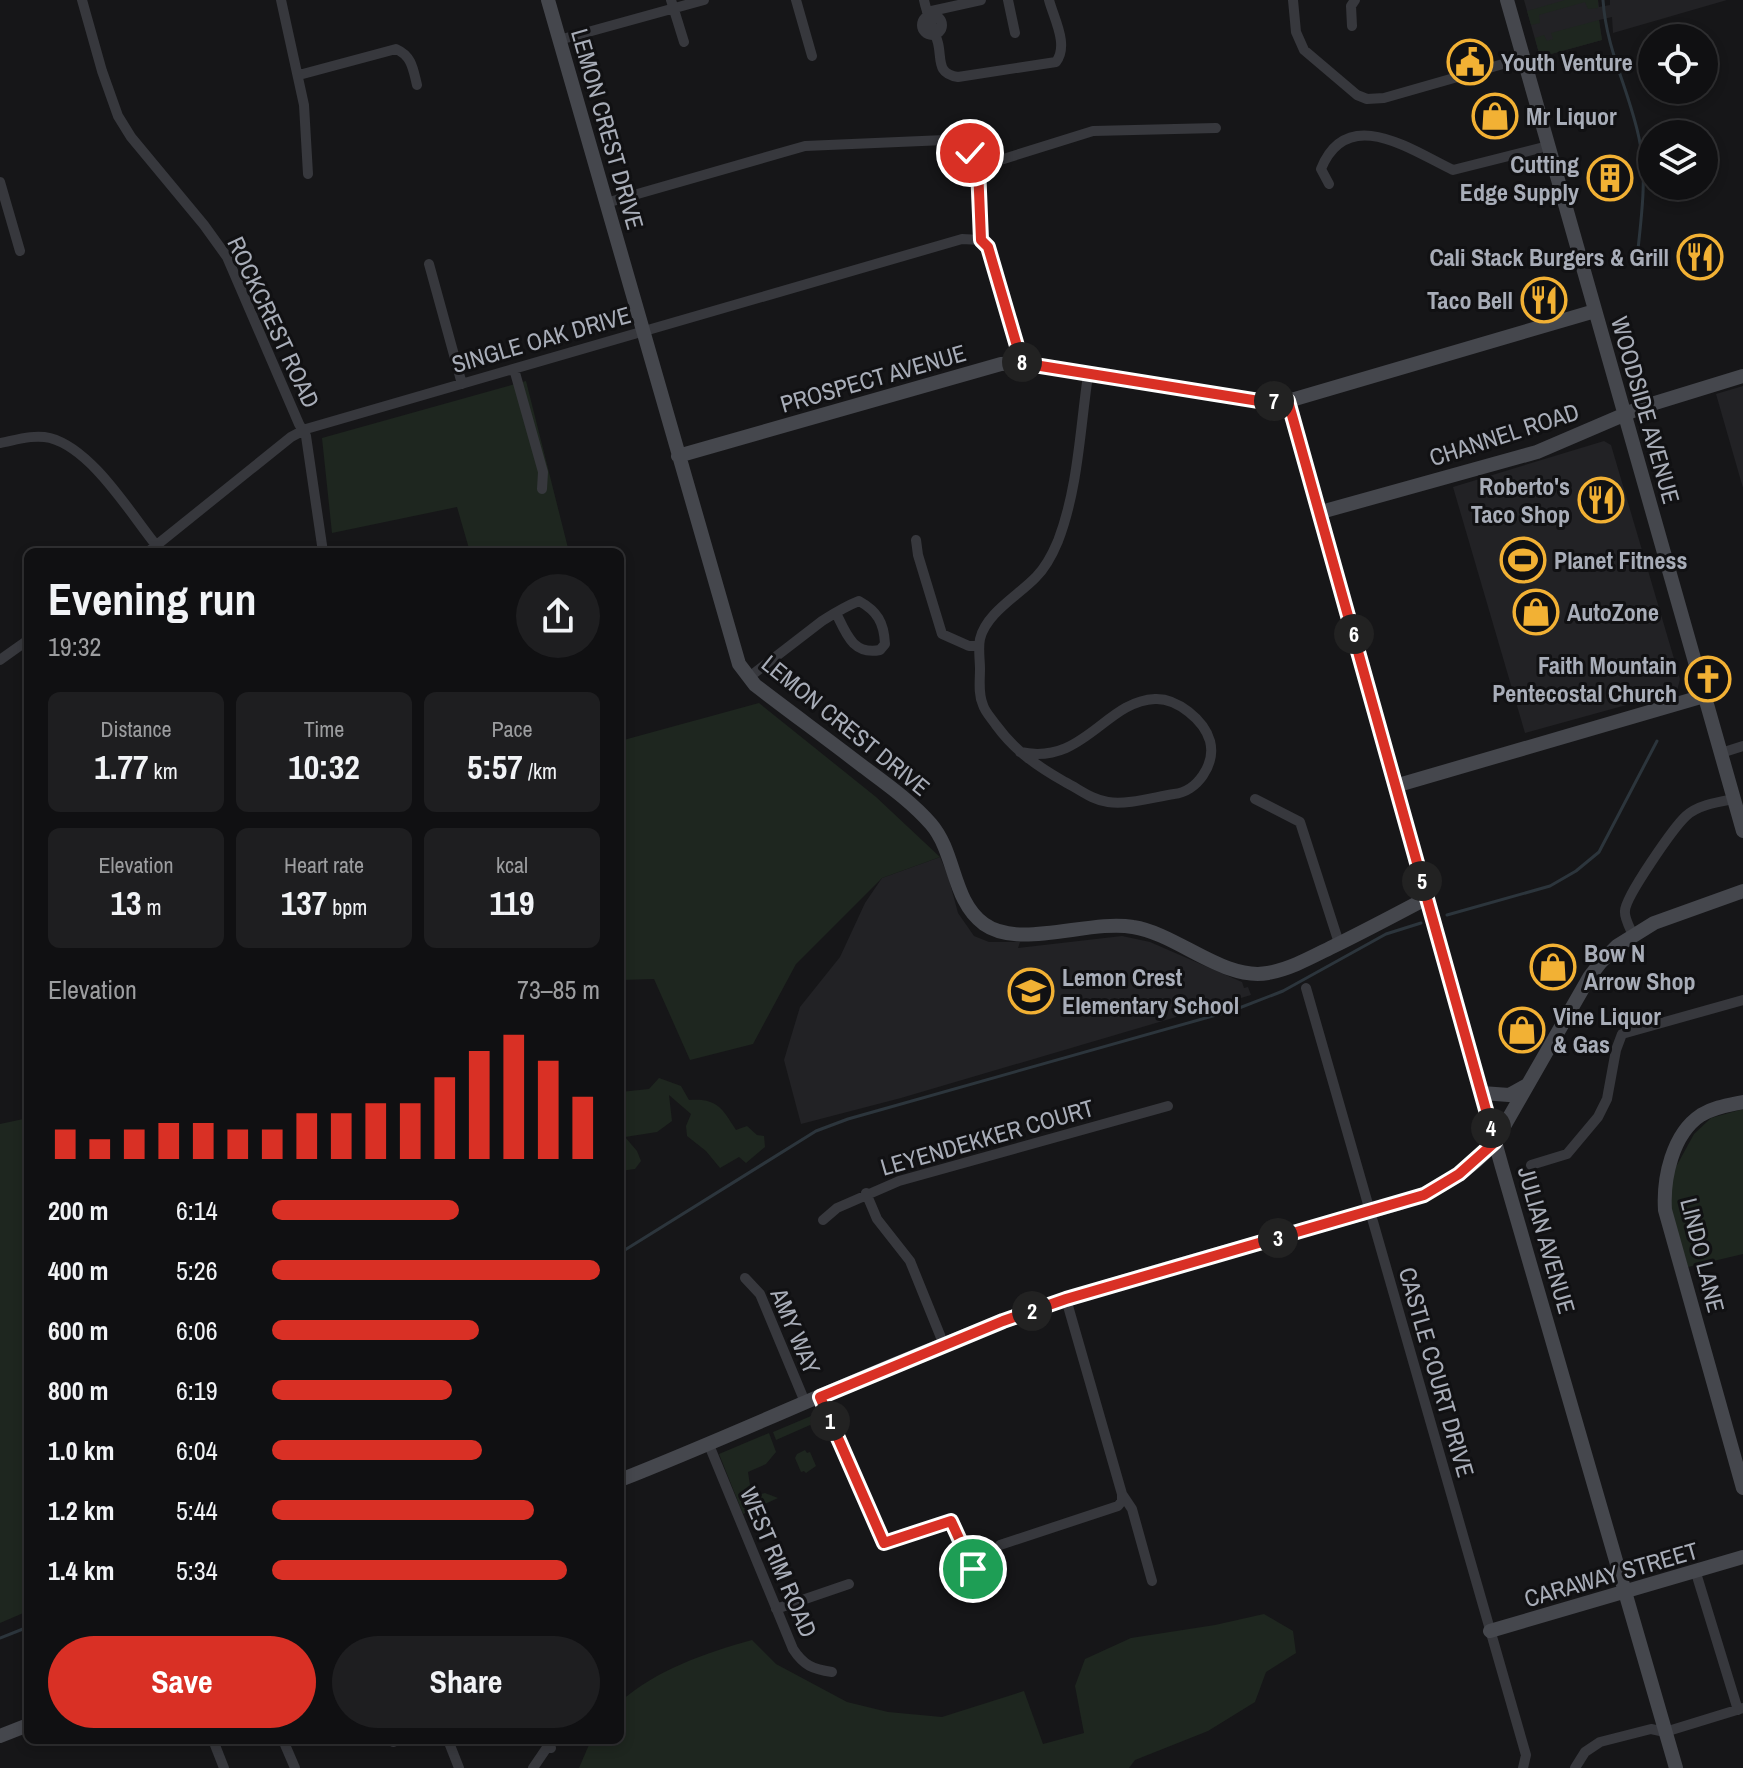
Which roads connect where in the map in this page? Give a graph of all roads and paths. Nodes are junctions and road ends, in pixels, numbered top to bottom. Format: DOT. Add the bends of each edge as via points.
graph roads {
  1 [pos="82,0"];
  2 [pos="281,0"];
  3 [pos="548,0"];
  4 [pos="704,0"];
  5 [pos="796,0"];
  6 [pos="924,0"];
  7 [pos="981,0"];
  8 [pos="1008,0"];
  9 [pos="1049,0"];
  10 [pos="1293,0"];
  11 [pos="1355,0"];
  12 [pos="1507,0"];
  13 [pos="672,4"];
  14 [pos="930,22"];
  15 [pos="1352,26"];
  16 [pos="1015,33"];
  17 [pos="559,40"];
  18 [pos="684,42"];
  19 [pos="812,56"];
  20 [pos="1524,58"];
  21 [pos="299,75"];
  22 [pos="417,85"];
  23 [pos="1216,128"];
  24 [pos="1548,146"];
  25 [pos="978,167"];
  26 [pos="308,174"];
  27 [pos="0,182"];
  28 [pos="1329,184"];
  29 [pos="606,203"];
  30 [pos="981,240"];
  31 [pos="20,251"];
  32 [pos="429,264"];
  33 [pos="1595,311"];
  34 [pos="642,331"];
  35 [pos="1022,363"];
  36 [pos="514,369"];
  37 [pos="1088,375"];
  38 [pos="1743,376"];
  39 [pos="462,384"];
  40 [pos="1288,401"];
  41 [pos="1625,414"];
  42 [pos="303,430"];
  43 [pos="0,443"];
  44 [pos="678,456"];
  45 [pos="542,489"];
  46 [pos="1321,512"];
  47 [pos="916,540"];
  48 [pos="151,548"];
  49 [pos="153,548"];
  50 [pos="322,548"];
  51 [pos="837,615"];
  52 [pos="24,643"];
  53 [pos="979,646"];
  54 [pos="0,660"];
  55 [pos="748,678"];
  56 [pos="1704,696"];
  57 [pos="1743,746"];
  58 [pos="1020,752"];
  59 [pos="1721,753"];
  60 [pos="1395,786"];
  61 [pos="1255,799"];
  62 [pos="1734,799"];
  63 [pos="1743,831"];
  64 [pos="1743,891"];
  65 [pos="1427,898"];
  66 [pos="1633,935"];
  67 [pos="1339,943"];
  68 [pos="1306,988"];
  69 [pos="1743,1000"];
  70 [pos="1531,1082"];
  71 [pos="1482,1093"];
  72 [pos="1743,1102"];
  73 [pos="1168,1106"];
  74 [pos="1495,1142"];
  75 [pos="1531,1165"];
  76 [pos="866,1193"];
  77 [pos="1370,1211"];
  78 [pos="823,1220"];
  79 [pos="745,1278"];
  80 [pos="1066,1299"];
  81 [pos="944,1345"];
  82 [pos="820,1397"];
  83 [pos="805,1402"];
  84 [pos="709,1445"];
  85 [pos="624,1478"];
  86 [pos="1743,1488"];
  87 [pos="1122,1494"];
  88 [pos="1000,1545"];
  89 [pos="1743,1557"];
  90 [pos="973,1569"];
  91 [pos="1696,1573"];
  92 [pos="1152,1581"];
  93 [pos="849,1584"];
  94 [pos="1625,1593"];
  95 [pos="776,1609"];
  96 [pos="1490,1631"];
  97 [pos="832,1672"];
  98 [pos="1740,1709"];
  99 [pos="24,1727"];
  100 [pos="1665,1732"];
  101 [pos="0,1736"];
  102 [pos="215,1744"];
  103 [pos="285,1744"];
  104 [pos="450,1744"];
  105 [pos="551,1748"];
  106 [pos="224,1768"];
  107 [pos="295,1768"];
  108 [pos="459,1768"];
  109 [pos="533,1768"];
  110 [pos="1523,1768"];
  111 [pos="1575,1768"];
  112 [pos="1676,1768"];
  1 -- 42 [label="street, ROCKCREST ROAD" via="118,116 227,257"];
  2 -- 21 [label="street"];
  3 -- 17 [label="street, LEMON CREST DRIVE"];
  4 -- 13 [label="street"];
  5 -- 19 [label="street"];
  6 -- 14 [label="street"];
  7 -- 14 [label="street"];
  8 -- 16 [label="street"];
  9 -- 14 [label="street" via="1062,44 1060,59 1052,65 952,76 940,65"];
  10 -- 20 [label="street" via="1304,50 1367,99"];
  11 -- 15 [label="street"];
  12 -- 20 [label="street, WOODSIDE AVENUE"];
  13 -- 17 [label="street"];
  13 -- 18 [label="street"];
  17 -- 29 [label="street, LEMON CREST DRIVE"];
  20 -- 24 [label="street, WOODSIDE AVENUE"];
  21 -- 22 [label="street" via="396,49 410,60"];
  21 -- 26 [label="street"];
  23 -- 25 [label="street" via="1093,131"];
  24 -- 28 [label="street" via="1453,170 1369,134 1341,141 1327,154 1321,169"];
  24 -- 33 [label="street, WOODSIDE AVENUE"];
  25 -- 29 [label="street" via="966,149 945,140 805,146"];
  25 -- 30 [label="street"];
  27 -- 31 [label="street"];
  29 -- 34 [label="street, LEMON CREST DRIVE"];
  30 -- 34 [label="street, SINGLE OAK DRIVE" via="962,239"];
  30 -- 35 [label="street" via="988,247"];
  32 -- 39 [label="street"];
  33 -- 40 [label="street, PROSPECT AVENUE"];
  33 -- 41 [label="street, WOODSIDE AVENUE"];
  34 -- 36 [label="street, SINGLE OAK DRIVE"];
  34 -- 44 [label="street, LEMON CREST DRIVE"];
  35 -- 37 [label="street, PROSPECT AVENUE"];
  35 -- 44 [label="street, PROSPECT AVENUE" via="1001,364"];
  36 -- 39 [label="street, SINGLE OAK DRIVE"];
  36 -- 45 [label="street" via="543,472"];
  37 -- 40 [label="street, PROSPECT AVENUE"];
  37 -- 53 [label="street" via="1069,508 1055,549 1039,574 989,621"];
  38 -- 41 [label="street, CHANNEL ROAD"];
  39 -- 42 [label="street, SINGLE OAK DRIVE"];
  40 -- 46 [label="street, JULIAN AVENUE"];
  41 -- 46 [label="street, CHANNEL ROAD" via="1537,452"];
  41 -- 56 [label="street, WOODSIDE AVENUE"];
  42 -- 49 [label="street, SINGLE OAK DRIVE"];
  42 -- 50 [label="street, ROCKCREST ROAD"];
  43 -- 48 [label="street" via="44,437 77,451"];
  44 -- 55 [label="street, LEMON CREST DRIVE" via="736,655"];
  46 -- 60 [label="street, JULIAN AVENUE"];
  47 -- 53 [label="street" via="942,634"];
  51 -- 51 [label="street" via="859,601 873,609 885,644 880,650 859,649 850,643"];
  51 -- 55 [label="street"];
  52 -- 54 [label="street"];
  53 -- 58 [label="street" via="983,706"];
  55 -- 67 [label="street, LEMON CREST DRIVE" via="930,823 967,904 993,930 1016,934 1131,926 1255,975 1289,967"];
  56 -- 59 [label="street, WOODSIDE AVENUE"];
  56 -- 60 [label="street"];
  57 -- 59 [label="street"];
  58 -- 58 [label="street" via="1037,767 1113,803 1181,793 1195,786 1211,757 1202,725 1184,709 1154,699 1122,711 1052,755"];
  59 -- 62 [label="street, WOODSIDE AVENUE"];
  60 -- 65 [label="street, JULIAN AVENUE"];
  61 -- 67 [label="street" via="1300,822"];
  62 -- 63 [label="street, WOODSIDE AVENUE"];
  62 -- 66 [label="street" via="1687,814 1661,848 1627,903 1624,913"];
  64 -- 66 [label="street"];
  65 -- 67 [label="street, LEMON CREST DRIVE"];
  65 -- 71 [label="street, JULIAN AVENUE"];
  66 -- 70 [label="street" via="1590,976"];
  68 -- 77 [label="street, CASTLE COURT DRIVE"];
  69 -- 75 [label="street" via="1622,1034 1598,1117 1567,1154"];
  70 -- 71 [label="street" via="1509,1095"];
  70 -- 74 [label="street"];
  71 -- 74 [label="street, JULIAN AVENUE"];
  72 -- 86 [label="street, LINDO LANE" via="1718,1107 1689,1127 1666,1175 1665,1210"];
  73 -- 76 [label="street, LEYENDEKKER COURT"];
  74 -- 77 [label="street" via="1443,1186"];
  74 -- 94 [label="street, JULIAN AVENUE"];
  76 -- 78 [label="street, LEYENDEKKER COURT"];
  76 -- 81 [label="street" via="882,1227 910,1261"];
  77 -- 80 [label="street"];
  77 -- 96 [label="street, CASTLE COURT DRIVE"];
  79 -- 83 [label="street, AMY WAY" via="760,1294"];
  80 -- 81 [label="street"];
  80 -- 87 [label="street"];
  81 -- 82 [label="street"];
  82 -- 83 [label="street"];
  82 -- 90 [label="street" via="884,1543 951,1521"];
  83 -- 84 [label="street"];
  84 -- 85 [label="street"];
  84 -- 95 [label="street, WEST RIM ROAD"];
  87 -- 88 [label="street" via="1118,1506"];
  87 -- 92 [label="street" via="1132,1509"];
  89 -- 91 [label="street, CARAWAY STREET"];
  91 -- 94 [label="street, CARAWAY STREET"];
  91 -- 98 [label="street"];
  93 -- 95 [label="street"];
  94 -- 96 [label="street, CARAWAY STREET"];
  94 -- 100 [label="street, JULIAN AVENUE"];
  95 -- 97 [label="street, WEST RIM ROAD" via="801,1662"];
  96 -- 110 [label="street, CASTLE COURT DRIVE" via="1526,1755"];
  98 -- 100 [label="street"];
  99 -- 101 [label="street"];
  100 -- 111 [label="street" via="1651,1729 1600,1742"];
  100 -- 112 [label="street, JULIAN AVENUE"];
  102 -- 106 [label="street"];
  103 -- 107 [label="street"];
  104 -- 108 [label="street"];
  105 -- 109 [label="street"];
}
